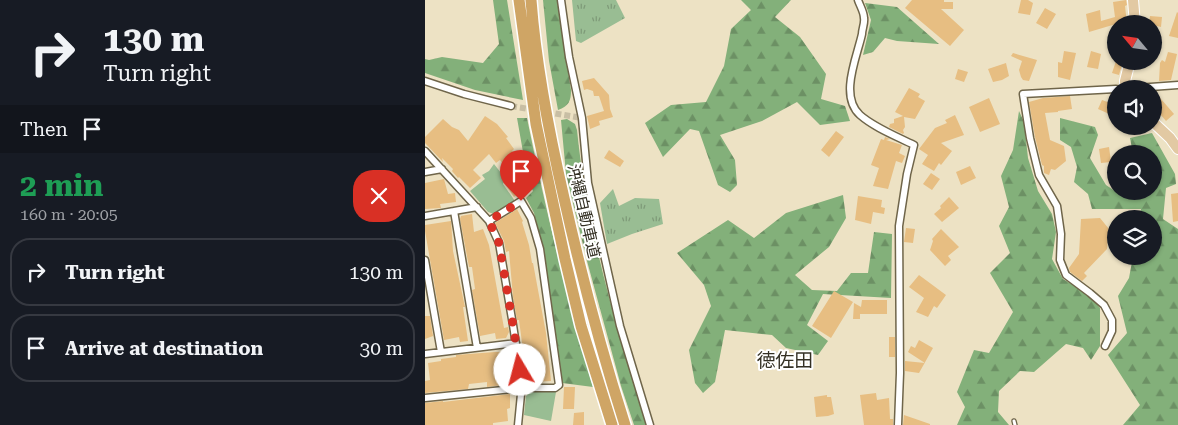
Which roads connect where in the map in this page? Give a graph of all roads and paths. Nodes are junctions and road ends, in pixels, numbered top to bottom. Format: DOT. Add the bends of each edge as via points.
graph roads {
  1 [pos="531,0"];
  2 [pos="537,0"];
  3 [pos="561,0"];
  4 [pos="858,0"];
  5 [pos="1133,0"];
  6 [pos="519,2"];
  7 [pos="1134,15"];
  8 [pos="533,25"];
  9 [pos="425,81"];
  10 [pos="1178,85"];
  11 [pos="1162,86"];
  12 [pos="1107,89"];
  13 [pos="511,106"];
  14 [pos="1162,130"];
  15 [pos="1178,149"];
  16 [pos="425,151"];
  17 [pos="442,169"];
  18 [pos="425,172"];
  19 [pos="477,207"];
  20 [pos="454,211"];
  21 [pos="425,216"];
  22 [pos="489,221"];
  23 [pos="425,260"];
  24 [pos="516,343"];
  25 [pos="1105,346"];
  26 [pos="477,348"];
  27 [pos="441,352"];
  28 [pos="425,354"];
  29 [pos="522,388"];
  30 [pos="425,398"];
  31 [pos="518,425"];
  32 [pos="612,425"];
  33 [pos="625,425"];
  34 [pos="650,425"];
  35 [pos="898,425"];
  1 -- 8 [label="highway, 沖縄自動車道"];
  2 -- 8 [label="highway"];
  3 -- 34 [label="street" via="581,118 588,183 620,326"];
  4 -- 35 [label="street" via="864,19 851,77 853,105 859,114 876,126 914,145 899,226"];
  5 -- 7 [label="main road"];
  6 -- 32 [label="highway, 沖縄自動車道" via="536,124 565,259 581,326"];
  8 -- 33 [label="highway, 沖縄自動車道" via="546,114 575,247"];
  9 -- 13 [label="street"];
  10 -- 11 [label="street"];
  12 -- 25 [label="street" via="1023,94 1039,175 1057,206 1060,260 1073,282 1105,305 1112,320 1112,331"];
  14 -- 15 [label="main road"];
  16 -- 17 [label="street"];
  17 -- 18 [label="street"];
  17 -- 19 [label="street"];
  19 -- 20 [label="street"];
  19 -- 22 [label="street"];
  20 -- 21 [label="street"];
  20 -- 26 [label="street"];
  22 -- 24 [label="street" via="499,243"];
  22 -- 29 [label="street" via="521,201 531,218 540,249 559,385 555,388"];
  23 -- 27 [label="street"];
  24 -- 26 [label="street"];
  24 -- 29 [label="street"];
  26 -- 27 [label="street"];
  27 -- 28 [label="street"];
  29 -- 30 [label="street"];
  29 -- 31 [label="street"];
}
